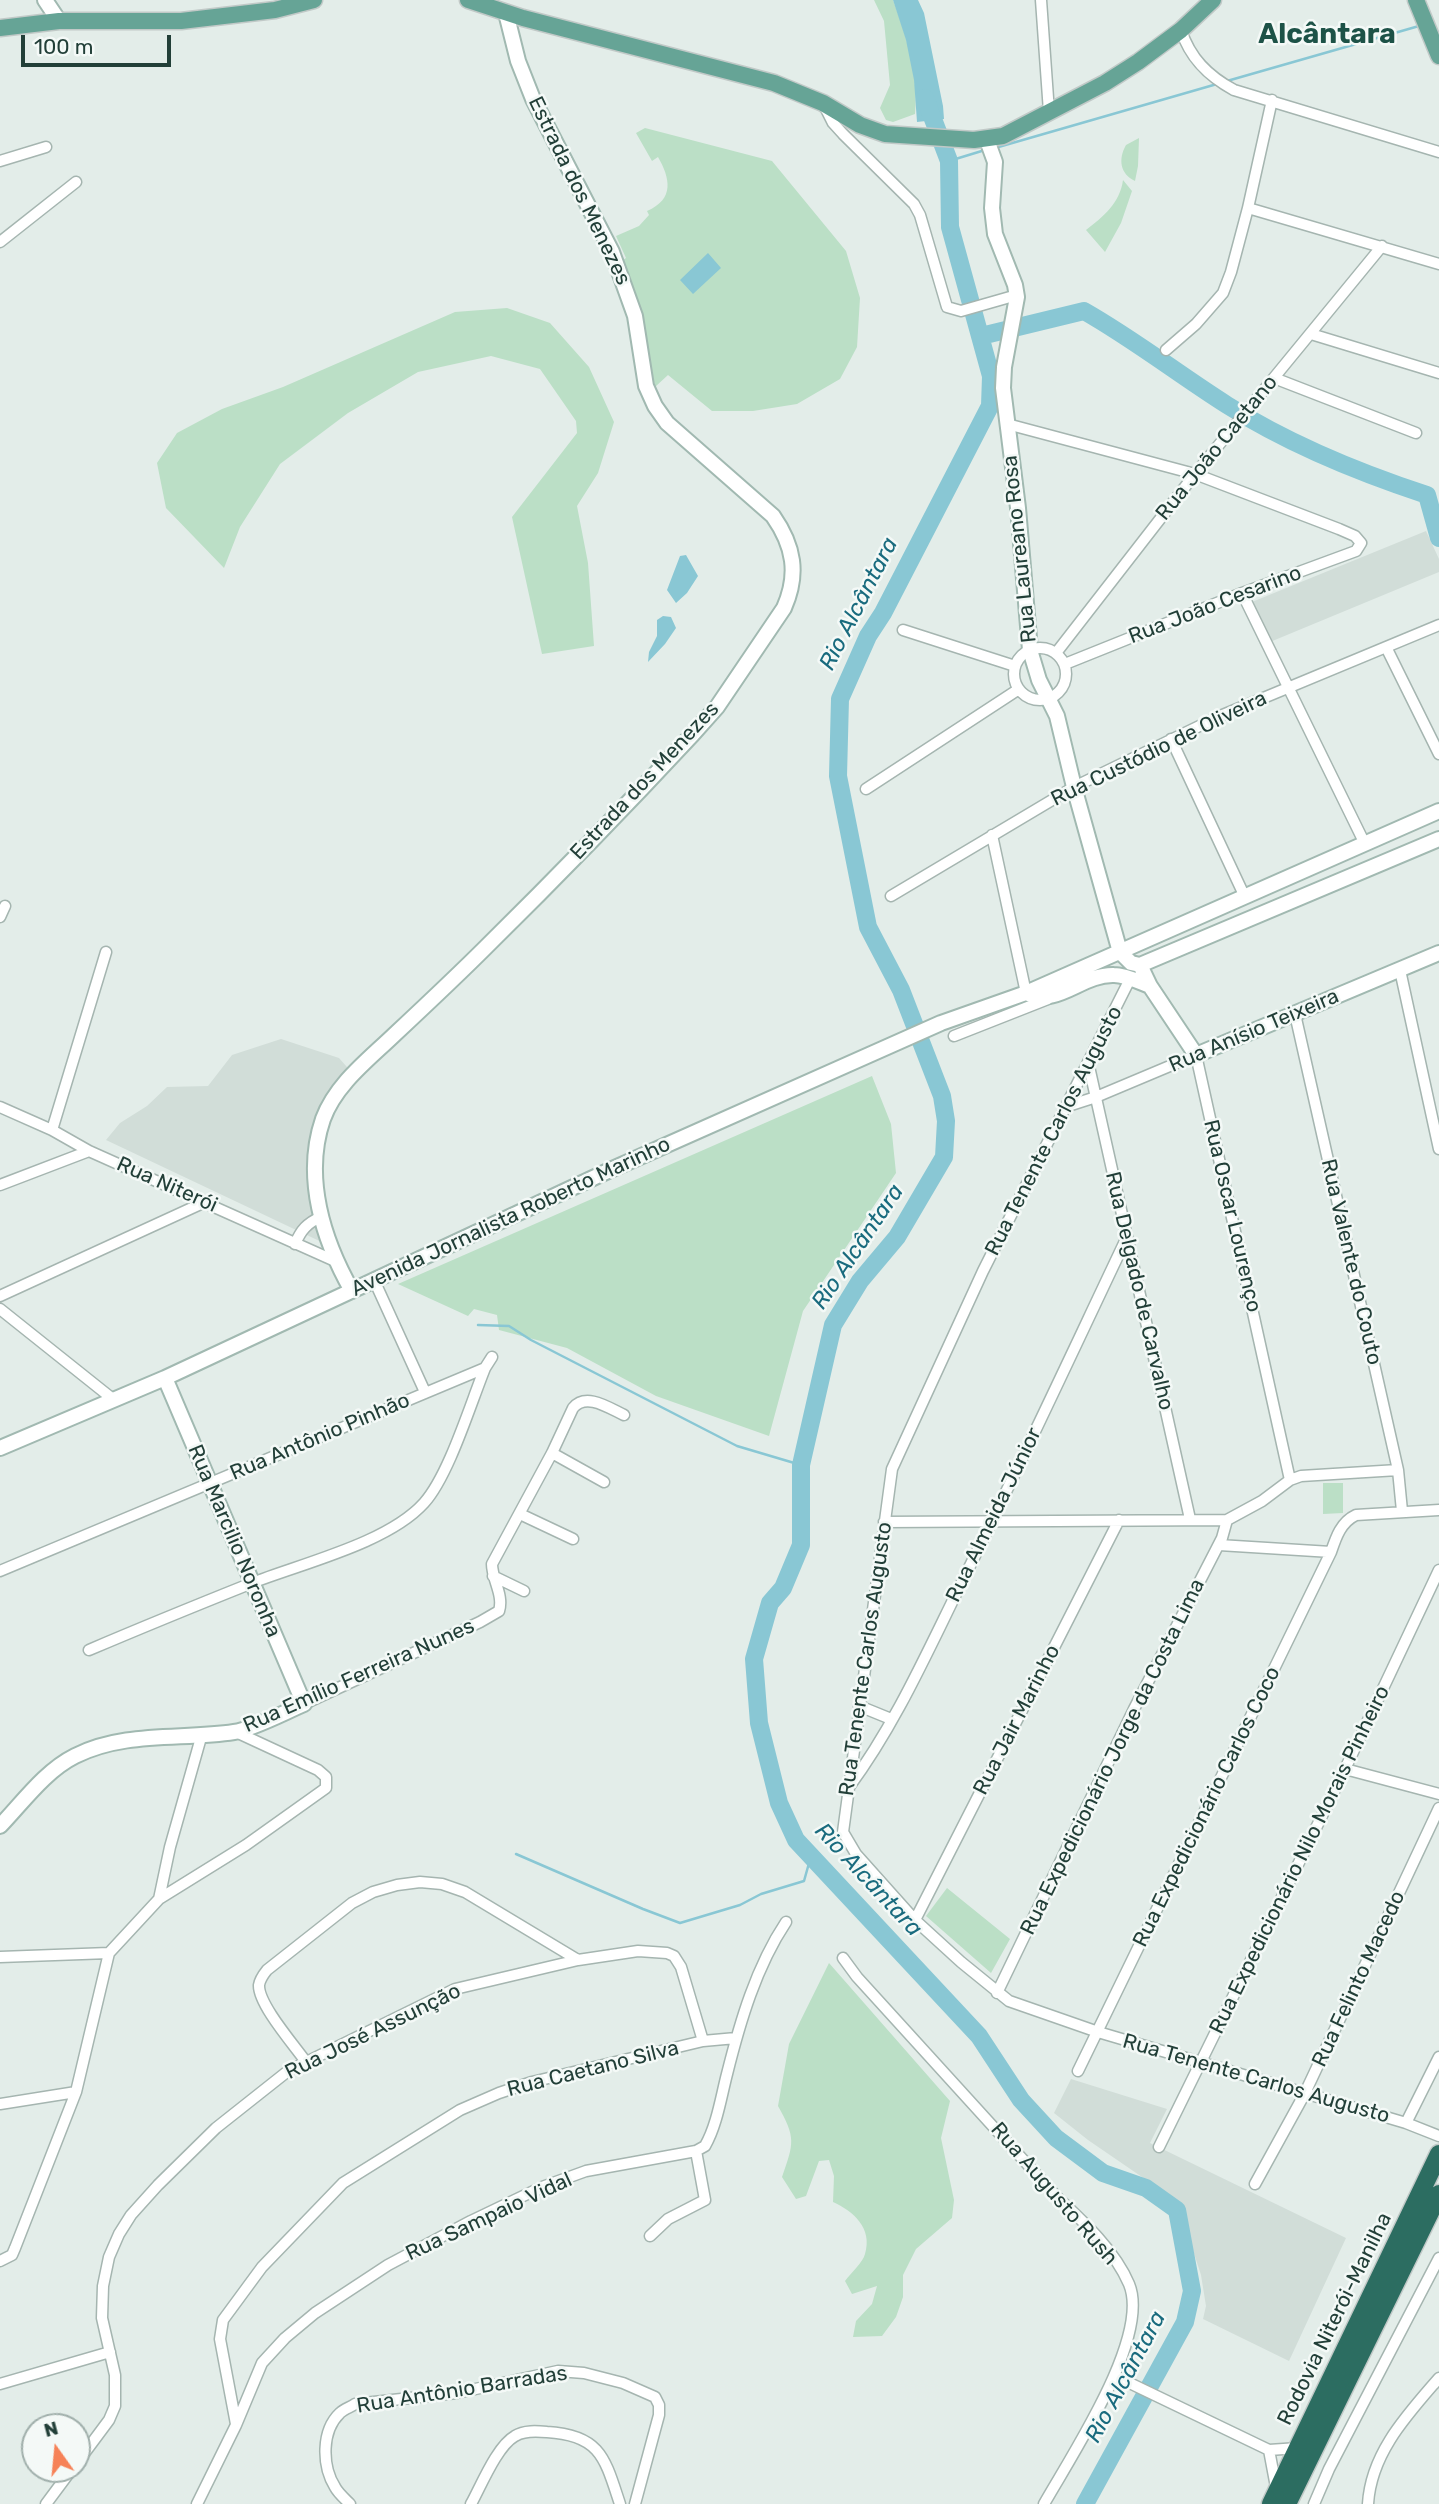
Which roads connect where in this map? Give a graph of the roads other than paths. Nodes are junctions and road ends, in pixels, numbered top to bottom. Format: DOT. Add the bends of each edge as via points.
graph roads {
  1 [pos="45,0"];
  2 [pos="314,0"];
  3 [pos="468,0"];
  4 [pos="1041,0"];
  5 [pos="1213,0"];
  6 [pos="1416,0"];
  7 [pos="512,14"];
  8 [pos="59,21"];
  9 [pos="0,28"];
  10 [pos="1181,30"];
  11 [pos="1439,56"];
  12 [pos="1272,100"];
  13 [pos="823,103"];
  14 [pos="1049,112"];
  15 [pos="986,146"];
  16 [pos="46,148"];
  17 [pos="1439,152"];
  18 [pos="0,161"];
  19 [pos="76,183"];
  20 [pos="1248,208"];
  21 [pos="0,242"];
  22 [pos="1382,246"];
  23 [pos="1439,264"];
  24 [pos="1012,304"];
  25 [pos="1311,334"];
  26 [pos="1166,350"];
  27 [pos="1439,373"];
  28 [pos="1275,378"];
  29 [pos="1007,424"];
  30 [pos="1416,433"];
  31 [pos="1195,474"];
  32 [pos="1242,593"];
  33 [pos="1439,625"];
  34 [pos="903,630"];
  35 [pos="1386,647"];
  36 [pos="1030,650"];
  37 [pos="1056,653"];
  38 [pos="1065,664"];
  39 [pos="1015,666"];
  40 [pos="1287,688"];
  41 [pos="1019,690"];
  42 [pos="1048,699"];
  43 [pos="1171,739"];
  44 [pos="1439,754"];
  45 [pos="1074,787"];
  46 [pos="866,789"];
  47 [pos="1439,811"];
  48 [pos="992,835"];
  49 [pos="1439,839"];
  50 [pos="1365,844"];
  51 [pos="1244,895"];
  52 [pos="891,896"];
  53 [pos="5,906"];
  54 [pos="0,917"];
  55 [pos="1254,917"];
  56 [pos="106,951"];
  57 [pos="1120,952"];
  58 [pos="1439,953"];
  59 [pos="1140,965"];
  60 [pos="1400,970"];
  61 [pos="1130,979"];
  62 [pos="1150,986"];
  63 [pos="1026,993"];
  64 [pos="1059,995"];
  65 [pos="1296,1014"];
  66 [pos="954,1036"];
  67 [pos="1196,1055"];
  68 [pos="1088,1062"];
  69 [pos="1096,1097"];
  70 [pos="0,1107"];
  71 [pos="1068,1107"];
  72 [pos="52,1130"];
  73 [pos="1439,1149"];
  74 [pos="89,1151"];
  75 [pos="0,1185"];
  76 [pos="205,1202"];
  77 [pos="321,1217"];
  78 [pos="1127,1237"];
  79 [pos="295,1244"];
  80 [pos="335,1261"];
  81 [pos="374,1280"];
  82 [pos="352,1291"];
  83 [pos="0,1296"];
  84 [pos="0,1309"];
  85 [pos="492,1357"];
  86 [pos="485,1368"];
  87 [pos="164,1378"];
  88 [pos="425,1392"];
  89 [pos="114,1400"];
  90 [pos="624,1415"];
  91 [pos="0,1448"];
  92 [pos="552,1453"];
  93 [pos="1398,1470"];
  94 [pos="1290,1480"];
  95 [pos="604,1482"];
  96 [pos="209,1483"];
  97 [pos="1402,1510"];
  98 [pos="1439,1510"];
  99 [pos="520,1514"];
  100 [pos="1190,1519"];
  101 [pos="993,1520"];
  102 [pos="1119,1520"];
  103 [pos="1227,1520"];
  104 [pos="884,1521"];
  105 [pos="573,1539"];
  106 [pos="1219,1545"];
  107 [pos="1332,1547"];
  108 [pos="1439,1570"];
  109 [pos="0,1571"];
  110 [pos="493,1576"];
  111 [pos="252,1583"];
  112 [pos="524,1591"];
  113 [pos="89,1650"];
  114 [pos="304,1704"];
  115 [pos="859,1706"];
  116 [pos="891,1719"];
  117 [pos="236,1732"];
  118 [pos="202,1734"];
  119 [pos="1345,1769"];
  120 [pos="849,1787"];
  121 [pos="1439,1794"];
  122 [pos="1439,1808"];
  123 [pos="0,1826"];
  124 [pos="159,1899"];
  125 [pos="915,1920"];
  126 [pos="786,1922"];
  127 [pos="109,1953"];
  128 [pos="0,1957"];
  129 [pos="843,1958"];
  130 [pos="578,1960"];
  131 [pos="997,1993"];
  132 [pos="1098,2032"];
  133 [pos="736,2038"];
  134 [pos="703,2041"];
  135 [pos="1439,2057"];
  136 [pos="306,2062"];
  137 [pos="1201,2063"];
  138 [pos="1078,2071"];
  139 [pos="76,2092"];
  140 [pos="1304,2095"];
  141 [pos="0,2104"];
  142 [pos="1406,2123"];
  143 [pos="1439,2136"];
  144 [pos="1159,2147"];
  145 [pos="696,2151"];
  146 [pos="1439,2154"];
  147 [pos="1255,2185"];
  148 [pos="1439,2194"];
  149 [pos="650,2236"];
  150 [pos="1439,2258"];
  151 [pos="0,2261"];
  152 [pos="110,2352"];
  153 [pos="1119,2378"];
  154 [pos="1439,2378"];
  155 [pos="0,2384"];
  156 [pos="1428,2390"];
  157 [pos="1439,2394"];
  158 [pos="236,2425"];
  159 [pos="91,2444"];
  160 [pos="1298,2448"];
  161 [pos="1269,2450"];
  162 [pos="62,2483"];
  163 [pos="1278,2500"];
  164 [pos="46,2504"];
  165 [pos="197,2504"];
  166 [pos="350,2504"];
  167 [pos="471,2504"];
  168 [pos="620,2504"];
  169 [pos="635,2504"];
  170 [pos="1044,2504"];
  171 [pos="1314,2504"];
  172 [pos="1368,2504"];
  1 -- 8 [label="main road"];
  2 -- 8 [label="main road" via="275,10 181,21"];
  3 -- 7 [label="main road"];
  4 -- 14 [label="street"];
  5 -- 10 [label="main road"];
  6 -- 11 [label="main road"];
  7 -- 13 [label="main road" via="774,83"];
  7 -- 77 [label="main road, Estrada dos Menezes" via="518,61 533,99 612,252 635,316 646,386 655,406 667,423 773,516 785,532 794,573 791,593 716,707 692,735 487,946 337,1091 324,1116 315,1154"];
  8 -- 9 [label="main road"];
  10 -- 12 [label="street" via="1191,55 1219,82"];
  10 -- 14 [label="main road" via="1105,83"];
  12 -- 17 [label="street"];
  12 -- 20 [label="street"];
  13 -- 15 [label="main road" via="871,130"];
  13 -- 24 [label="street" via="842,134 914,204 947,307 961,311"];
  14 -- 15 [label="main road"];
  15 -- 24 [label="main road, Rua Laureano Rosa" via="995,234 1017,297"];
  16 -- 18 [label="street"];
  19 -- 21 [label="street"];
  20 -- 22 [label="street"];
  20 -- 26 [label="street" via="1223,293"];
  22 -- 23 [label="street"];
  22 -- 25 [label="street, Rua João Caetano"];
  24 -- 29 [label="main road, Rua Laureano Rosa" via="1003,378"];
  25 -- 27 [label="street"];
  25 -- 28 [label="street, Rua João Caetano"];
  28 -- 30 [label="street"];
  28 -- 31 [label="street, Rua João Caetano"];
  29 -- 31 [label="street"];
  29 -- 36 [label="main road, Rua Laureano Rosa"];
  31 -- 32 [label="street, Rua João Cesarino" via="1339,529 1361,543 1356,551"];
  31 -- 37 [label="street, Rua João Caetano"];
  32 -- 38 [label="street, Rua João Cesarino"];
  32 -- 40 [label="street"];
  33 -- 35 [label="street, Rua Custódio de Oliveira"];
  34 -- 39 [label="street"];
  35 -- 40 [label="street, Rua Custódio de Oliveira"];
  35 -- 44 [label="street"];
  36 -- 37 [label="street"];
  36 -- 39 [label="street"];
  36 -- 42 [label="main road, Rua Laureano Rosa"];
  37 -- 38 [label="street"];
  38 -- 42 [label="street" via="1065,683"];
  39 -- 41 [label="street"];
  40 -- 43 [label="street, Rua Custódio de Oliveira"];
  40 -- 50 [label="street"];
  41 -- 42 [label="street" via="1036,700"];
  41 -- 46 [label="street"];
  42 -- 45 [label="main road, Rua Laureano Rosa" via="1057,716"];
  43 -- 45 [label="street, Rua Custódio de Oliveira"];
  43 -- 51 [label="street"];
  45 -- 48 [label="street, Rua Custódio de Oliveira"];
  45 -- 57 [label="main road, Rua Laureano Rosa"];
  47 -- 50 [label="main road, Avenida Jornalista Roberto Marinho"];
  48 -- 52 [label="street, Rua Custódio de Oliveira"];
  48 -- 63 [label="street"];
  49 -- 55 [label="main road"];
  50 -- 51 [label="main road, Avenida Jornalista Roberto Marinho"];
  51 -- 55 [label="main road"];
  51 -- 57 [label="main road, Avenida Jornalista Roberto Marinho"];
  53 -- 54 [label="street"];
  55 -- 59 [label="main road"];
  56 -- 72 [label="street"];
  57 -- 59 [label="main road"];
  57 -- 63 [label="main road, Avenida Jornalista Roberto Marinho"];
  58 -- 60 [label="main road, Rua Anísio Teixeira"];
  59 -- 62 [label="main road, Rua Oscar Lourenço"];
  60 -- 65 [label="main road, Rua Anísio Teixeira"];
  60 -- 73 [label="street"];
  61 -- 62 [label="main road, Avenida Jornalista Roberto Marinho"];
  61 -- 64 [label="main road, Avenida Jornalista Roberto Marinho" via="1104,976"];
  61 -- 68 [label="street, Rua Tenente Carlos Augusto"];
  62 -- 67 [label="main road, Rua Oscar Lourenço"];
  63 -- 64 [label="main road, Avenida Jornalista Roberto Marinho" via="1040,998"];
  63 -- 81 [label="main road, Avenida Jornalista Roberto Marinho" via="942,1023"];
  64 -- 66 [label="street, Avenida Jornalista Roberto Marinho"];
  65 -- 67 [label="main road, Rua Anísio Teixeira"];
  65 -- 93 [label="street, Rua Valente do Couto"];
  67 -- 69 [label="street, Rua Anísio Teixeira"];
  67 -- 94 [label="street, Rua Oscar Lourenço"];
  68 -- 69 [label="street, Rua Delgado de Carvalho"];
  68 -- 71 [label="street, Rua Tenente Carlos Augusto"];
  69 -- 71 [label="street, Rua Anísio Teixeira"];
  69 -- 78 [label="street, Rua Delgado de Carvalho"];
  70 -- 72 [label="street, Rua Niterói"];
  71 -- 104 [label="street, Rua Tenente Carlos Augusto" via="911,1424 892,1469"];
  72 -- 74 [label="street, Rua Niterói"];
  74 -- 75 [label="street"];
  74 -- 76 [label="street, Rua Niterói"];
  76 -- 79 [label="street, Rua Niterói"];
  76 -- 83 [label="street"];
  77 -- 79 [label="street" via="302,1230"];
  77 -- 80 [label="main road, Estrada dos Menezes"];
  78 -- 100 [label="street, Rua Delgado de Carvalho"];
  78 -- 101 [label="street, Rua Almeida Júnior"];
  79 -- 80 [label="street, Rua Niterói"];
  80 -- 82 [label="main road, Estrada dos Menezes"];
  81 -- 82 [label="main road, Avenida Jornalista Roberto Marinho"];
  81 -- 88 [label="street"];
  82 -- 87 [label="main road, Avenida Jornalista Roberto Marinho"];
  84 -- 89 [label="street"];
  85 -- 86 [label="street"];
  86 -- 88 [label="street, Rua Antônio Pinhão"];
  86 -- 111 [label="street" via="439,1481 406,1520 382,1534"];
  87 -- 89 [label="main road, Avenida Jornalista Roberto Marinho"];
  87 -- 96 [label="main road, Rua Marcilio Noronha"];
  88 -- 96 [label="street, Rua Antônio Pinhão"];
  89 -- 91 [label="main road, Avenida Jornalista Roberto Marinho"];
  90 -- 92 [label="street, Rua Emílio Ferreira Nunes" via="580,1401"];
  92 -- 95 [label="street"];
  92 -- 99 [label="street, Rua Emílio Ferreira Nunes"];
  93 -- 94 [label="street" via="1314,1474"];
  93 -- 97 [label="street, Rua Valente do Couto"];
  94 -- 103 [label="street"];
  96 -- 109 [label="street, Rua Antônio Pinhão"];
  96 -- 111 [label="main road, Rua Marcilio Noronha"];
  97 -- 98 [label="street, Rua Expedicionário Carlos Coco"];
  97 -- 107 [label="street, Rua Expedicionário Carlos Coco" via="1356,1515 1345,1522"];
  99 -- 105 [label="street"];
  99 -- 110 [label="street, Rua Emílio Ferreira Nunes" via="492,1564"];
  100 -- 102 [label="street"];
  100 -- 103 [label="street"];
  101 -- 102 [label="street"];
  101 -- 104 [label="street"];
  101 -- 116 [label="street, Rua Almeida Júnior"];
  102 -- 125 [label="street, Rua Jair Marinho"];
  103 -- 106 [label="street, Rua Expedicionário Jorge da Costa Lima"];
  104 -- 115 [label="street, Rua Tenente Carlos Augusto"];
  106 -- 107 [label="street"];
  106 -- 131 [label="street, Rua Expedicionário Jorge da Costa Lima"];
  107 -- 132 [label="street, Rua Expedicionário Carlos Coco"];
  108 -- 119 [label="street, Rua Expedicionário Nilo Morais Pinheiro"];
  110 -- 112 [label="street"];
  110 -- 114 [label="street, Rua Emílio Ferreira Nunes" via="501,1605 494,1615"];
  111 -- 113 [label="street"];
  111 -- 114 [label="main road, Rua Marcilio Noronha"];
  114 -- 117 [label="main road, Rua Emílio Ferreira Nunes"];
  115 -- 116 [label="street"];
  115 -- 120 [label="street, Rua Tenente Carlos Augusto"];
  116 -- 120 [label="street, Rua Almeida Júnior"];
  117 -- 118 [label="main road, Rua Emílio Ferreira Nunes"];
  117 -- 124 [label="street" via="318,1770 326,1777 326,1788"];
  118 -- 123 [label="main road, Rua Emílio Ferreira Nunes" via="116,1742 76,1755 57,1767"];
  118 -- 124 [label="street"];
  119 -- 121 [label="street"];
  119 -- 137 [label="street, Rua Expedicionário Nilo Morais Pinheiro"];
  120 -- 125 [label="street, Rua Tenente Carlos Augusto" via="846,1839"];
  122 -- 140 [label="street, Rua Felinto Macedo"];
  124 -- 127 [label="street"];
  125 -- 131 [label="street, Rua Tenente Carlos Augusto"];
  126 -- 133 [label="street" via="761,1966"];
  127 -- 128 [label="street"];
  127 -- 139 [label="street"];
  129 -- 153 [label="street, Rua Augusto Rush" via="1115,2261 1133,2299"];
  130 -- 134 [label="street, Rua José Assunção" via="638,1951 674,1956"];
  130 -- 136 [label="street, Rua José Assunção" via="455,1989"];
  130 -- 136 [label="street" via="454,1888 420,1882 373,1892 352,1903 260,1980 267,2007"];
  131 -- 132 [label="street, Rua Tenente Carlos Augusto"];
  132 -- 137 [label="street, Rua Tenente Carlos Augusto"];
  132 -- 138 [label="street, Rua Expedicionário Carlos Coco"];
  133 -- 134 [label="street, Rua Caetano Silva"];
  133 -- 145 [label="street" via="712,2131 705,2147"];
  134 -- 158 [label="street, Rua Caetano Silva" via="499,2093 460,2110 342,2183 262,2267 223,2319 220,2339"];
  135 -- 142 [label="street"];
  136 -- 152 [label="street, Rua José Assunção" via="216,2128 131,2215 109,2257 103,2286"];
  137 -- 140 [label="street, Rua Tenente Carlos Augusto"];
  137 -- 144 [label="street, Rua Expedicionário Nilo Morais Pinheiro"];
  139 -- 141 [label="street"];
  139 -- 151 [label="street" via="12,2255"];
  140 -- 142 [label="street, Rua Tenente Carlos Augusto"];
  140 -- 147 [label="street, Rua Felinto Macedo"];
  142 -- 143 [label="street, Rua Tenente Carlos Augusto"];
  145 -- 149 [label="street" via="705,2200 668,2219"];
  145 -- 158 [label="street, Rua Sampaio Vidal" via="586,2171 542,2187 388,2265 285,2338 262,2363"];
  146 -- 160 [label="highway, Rodovia Niterói-Manilha"];
  148 -- 163 [label="highway, Rodovia Niterói-Manilha"];
  150 -- 171 [label="street"];
  152 -- 155 [label="street"];
  152 -- 159 [label="street, Rua José Assunção" via="115,2406"];
  153 -- 161 [label="street"];
  153 -- 170 [label="street, Rua Augusto Rush"];
  154 -- 156 [label="street"];
  156 -- 157 [label="street"];
  156 -- 172 [label="street" via="1384,2448 1373,2471"];
  158 -- 165 [label="street, Rua Sampaio Vidal"];
  160 -- 161 [label="street"];
  160 -- 163 [label="highway, Rodovia Niterói-Manilha"];
  161 -- 163 [label="street"];
  162 -- 164 [label="street"];
  166 -- 169 [label="street, Rua Antônio Barradas" via="335,2487 324,2447 340,2413 355,2404 457,2393 558,2371 597,2376 655,2397 659,2415"];
  167 -- 168 [label="street" via="505,2446 515,2436 532,2431 572,2433 591,2446 609,2469"];
}
